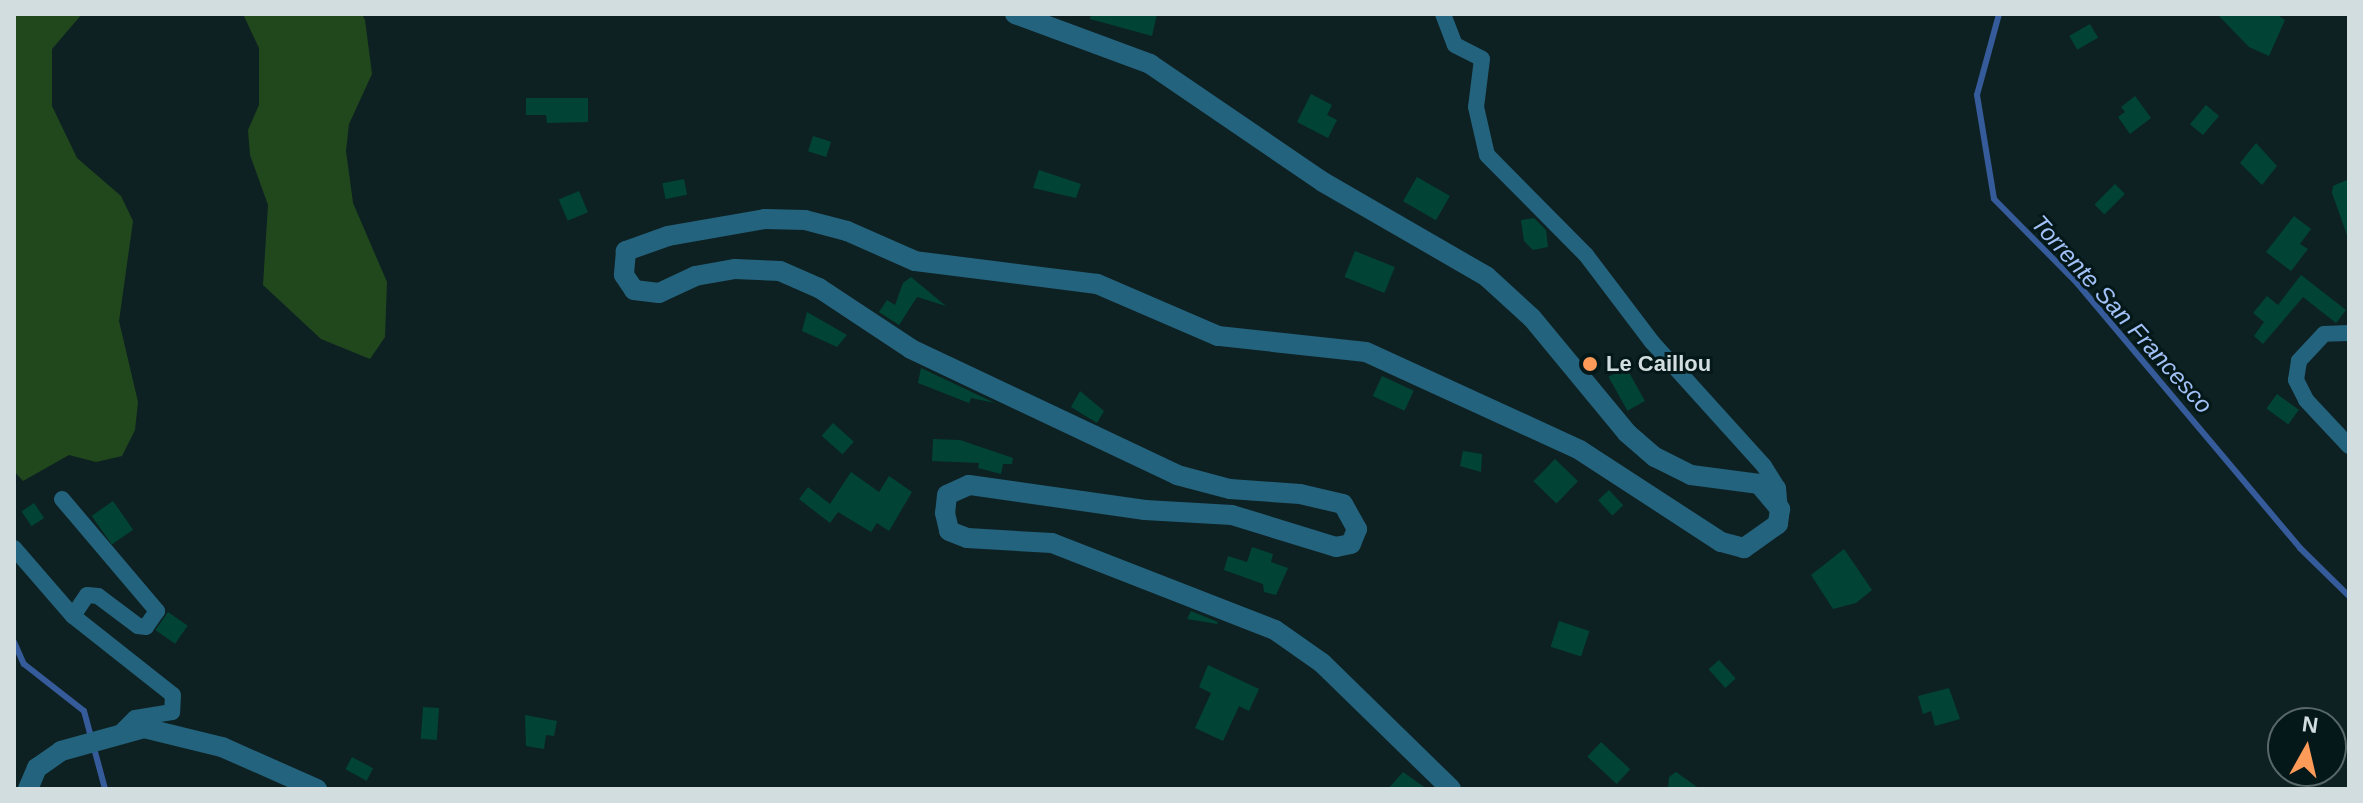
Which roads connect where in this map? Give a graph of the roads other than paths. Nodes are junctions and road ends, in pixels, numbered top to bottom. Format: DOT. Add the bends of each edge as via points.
graph roads {
  1 [pos="1015,14"];
  2 [pos="1443,14"];
  3 [pos="2349,333"];
  4 [pos="2349,446"];
  5 [pos="62,499"];
  6 [pos="1780,509"];
  7 [pos="14,548"];
  8 [pos="73,616"];
  9 [pos="122,731"];
  10 [pos="28,789"];
  11 [pos="317,789"];
  12 [pos="1451,789"];
  1 -- 6 [label="street" via="1150,64 1323,182 1486,276 1532,318 1627,433 1655,457 1691,475 1759,484"];
  2 -- 6 [label="street" via="1455,45 1482,59 1476,107 1487,155 1586,255 1652,342 1764,466 1778,488"];
  3 -- 4 [label="street" via="2324,334 2299,361 2296,380 2306,400"];
  5 -- 8 [label="street" via="157,611 146,627 138,626 98,596 87,595"];
  6 -- 12 [label="street" via="1778,524 1761,540 1744,548 1721,542 1580,450 1403,367 1366,352 1218,336 1097,284 915,261 847,231 805,220 728,224 626,251 621,264 634,290 659,293 695,276 735,269 780,271 819,288 911,349 1177,475 1230,489 1300,494 1343,504 1357,529 1351,544 1336,547 1232,515 1145,510 969,485 947,495 945,513 949,531 967,538 1052,543 1275,630 1322,663"];
  7 -- 8 [label="street"];
  8 -- 9 [label="street" via="176,701 172,712 135,718"];
  9 -- 10 [label="street" via="61,751 37,768"];
  9 -- 11 [label="street" via="161,729 222,747"];
}
